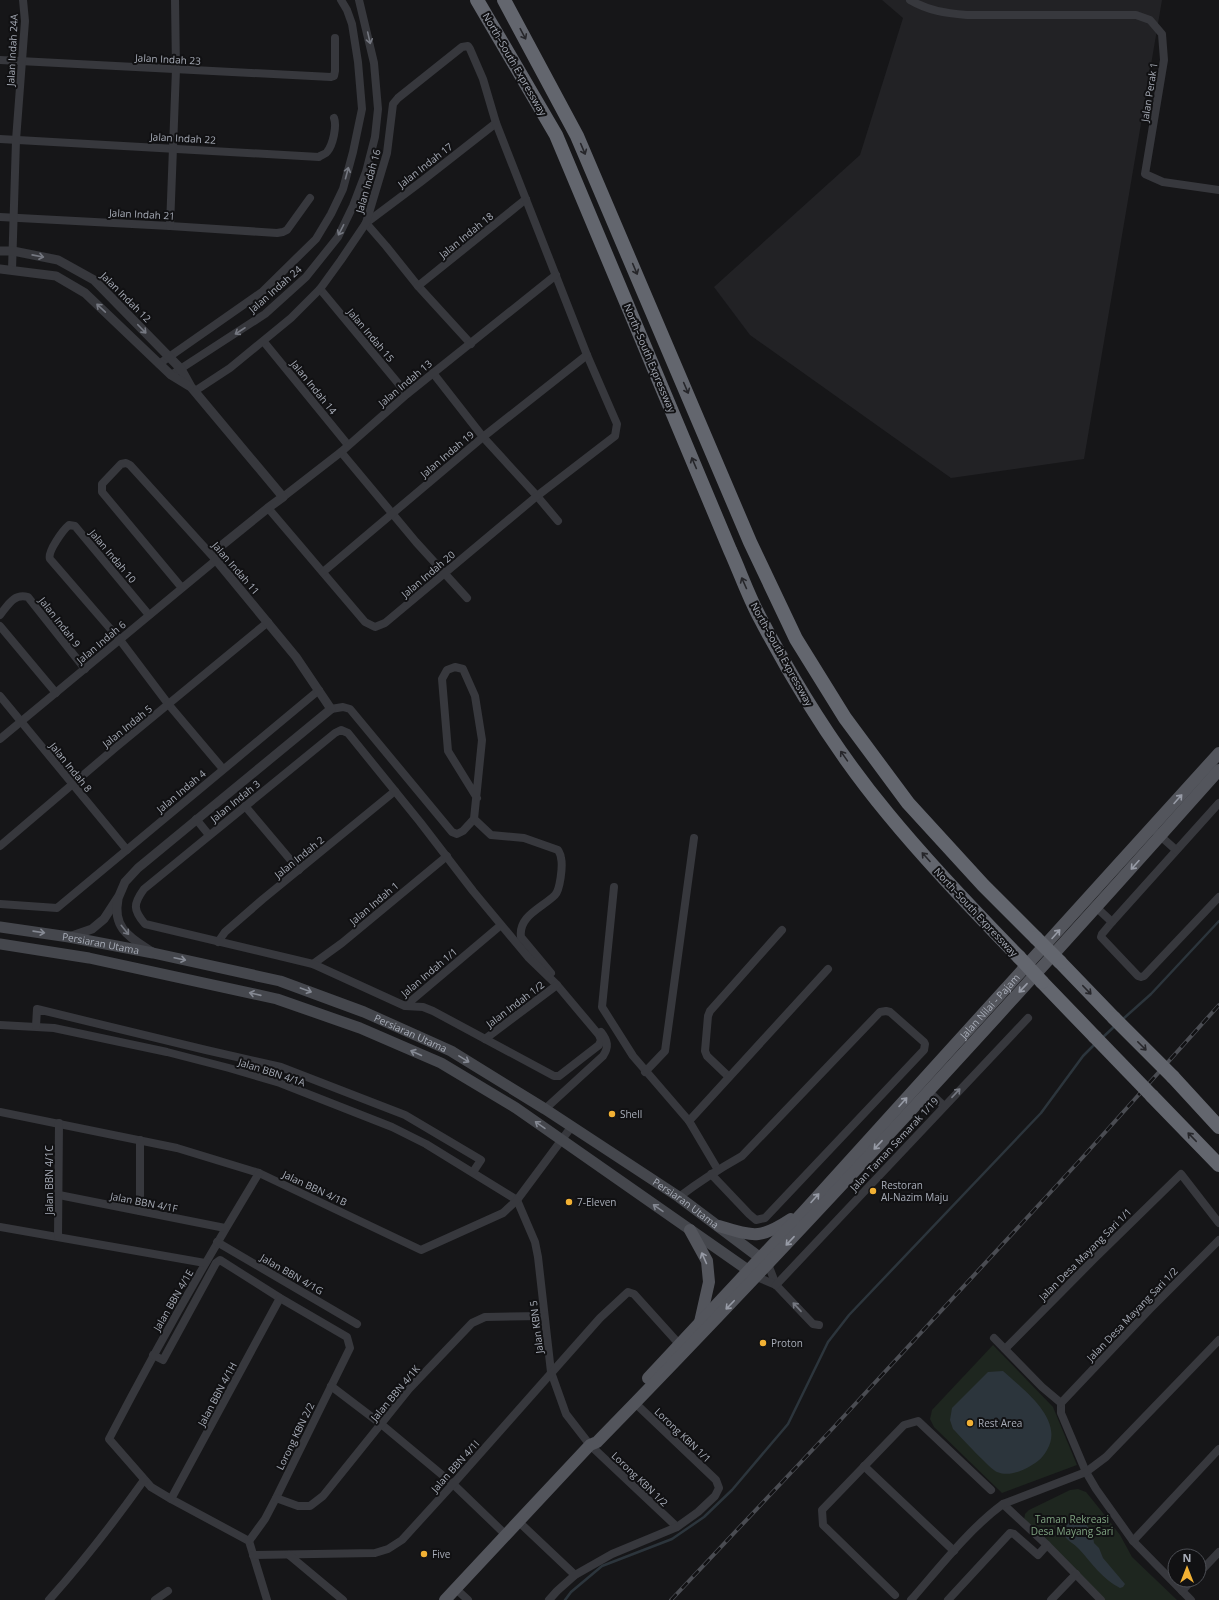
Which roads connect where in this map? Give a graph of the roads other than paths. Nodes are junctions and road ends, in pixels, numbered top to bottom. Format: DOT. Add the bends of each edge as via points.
graph roads {
  1 [pos="23,0"];
  2 [pos="175,0"];
  3 [pos="341,0"];
  4 [pos="358,0"];
  5 [pos="477,0"];
  6 [pos="504,0"];
  7 [pos="910,0"];
  8 [pos="335,38"];
  9 [pos="0,60"];
  10 [pos="22,61"];
  11 [pos="176,69"];
  12 [pos="334,118"];
  13 [pos="496,123"];
  14 [pos="0,139"];
  15 [pos="16,140"];
  16 [pos="173,147"];
  17 [pos="1219,190"];
  18 [pos="310,198"];
  19 [pos="526,199"];
  20 [pos="0,218"];
  21 [pos="14,218"];
  22 [pos="366,223"];
  23 [pos="170,226"];
  24 [pos="0,251"];
  25 [pos="14,251"];
  26 [pos="0,269"];
  27 [pos="12,270"];
  28 [pos="556,275"];
  29 [pos="418,286"];
  30 [pos="320,289"];
  31 [pos="264,342"];
  32 [pos="471,344"];
  33 [pos="587,355"];
  34 [pos="169,357"];
  35 [pos="159,364"];
  36 [pos="181,369"];
  37 [pos="433,373"];
  38 [pos="171,375"];
  39 [pos="193,389"];
  40 [pos="407,394"];
  41 [pos="483,437"];
  42 [pos="348,445"];
  43 [pos="341,452"];
  44 [pos="537,496"];
  45 [pos="283,497"];
  46 [pos="268,508"];
  47 [pos="392,514"];
  48 [pos="558,521"];
  49 [pos="216,560"];
  50 [pos="323,572"];
  51 [pos="444,574"];
  52 [pos="182,588"];
  53 [pos="467,598"];
  54 [pos="0,615"];
  55 [pos="149,615"];
  56 [pos="268,622"];
  57 [pos="0,626"];
  58 [pos="120,640"];
  59 [pos="85,669"];
  60 [pos="319,690"];
  61 [pos="56,693"];
  62 [pos="0,696"];
  63 [pos="169,705"];
  64 [pos="331,709"];
  65 [pos="21,722"];
  66 [pos="0,739"];
  67 [pos="1219,753"];
  68 [pos="223,769"];
  69 [pos="1219,770"];
  70 [pos="72,785"];
  71 [pos="395,790"];
  72 [pos="477,798"];
  73 [pos="1219,803"];
  74 [pos="245,806"];
  75 [pos="196,819"];
  76 [pos="474,820"];
  77 [pos="1156,832"];
  78 [pos="209,836"];
  79 [pos="694,838"];
  80 [pos="0,846"];
  81 [pos="127,850"];
  82 [pos="1176,850"];
  83 [pos="447,856"];
  84 [pos="299,870"];
  85 [pos="614,887"];
  86 [pos="144,889"];
  87 [pos="119,896"];
  88 [pos="1219,897"];
  89 [pos="0,904"];
  90 [pos="1097,908"];
  91 [pos="1112,922"];
  92 [pos="501,925"];
  93 [pos="0,927"];
  94 [pos="782,930"];
  95 [pos="69,937"];
  96 [pos="218,942"];
  97 [pos="0,944"];
  98 [pos="153,953"];
  99 [pos="313,964"];
  100 [pos="828,969"];
  101 [pos="557,985"];
  102 [pos="405,1006"];
  103 [pos="1028,1018"];
  104 [pos="0,1025"];
  105 [pos="36,1026"];
  106 [pos="486,1039"];
  107 [pos="645,1072"];
  108 [pos="729,1077"];
  109 [pos="928,1091"];
  110 [pos="365,1100"];
  111 [pos="944,1106"];
  112 [pos="545,1109"];
  113 [pos="0,1112"];
  114 [pos="360,1114"];
  115 [pos="689,1121"];
  116 [pos="59,1123"];
  117 [pos="572,1126"];
  118 [pos="1219,1127"];
  119 [pos="140,1140"];
  120 [pos="561,1140"];
  121 [pos="1219,1165"];
  122 [pos="473,1172"];
  123 [pos="714,1172"];
  124 [pos="259,1173"];
  125 [pos="59,1195"];
  126 [pos="679,1197"];
  127 [pos="517,1200"];
  128 [pos="140,1211"];
  129 [pos="804,1211"];
  130 [pos="1219,1223"];
  131 [pos="719,1226"];
  132 [pos="0,1227"];
  133 [pos="225,1228"];
  134 [pos="690,1230"];
  135 [pos="58,1236"];
  136 [pos="1219,1240"];
  137 [pos="217,1242"];
  138 [pos="764,1261"];
  139 [pos="206,1263"];
  140 [pos="753,1274"];
  141 [pos="776,1285"];
  142 [pos="280,1298"];
  143 [pos="544,1316"];
  144 [pos="700,1323"];
  145 [pos="357,1324"];
  146 [pos="819,1325"];
  147 [pos="994,1338"];
  148 [pos="1219,1340"];
  149 [pos="680,1345"];
  150 [pos="1005,1349"];
  151 [pos="153,1354"];
  152 [pos="551,1372"];
  153 [pos="331,1386"];
  154 [pos="635,1403"];
  155 [pos="1061,1403"];
  156 [pos="381,1424"];
  157 [pos="590,1445"];
  158 [pos="1219,1449"];
  159 [pos="864,1466"];
  160 [pos="1086,1472"];
  161 [pos="144,1480"];
  162 [pos="453,1484"];
  163 [pos="991,1490"];
  164 [pos="276,1498"];
  165 [pos="171,1499"];
  166 [pos="1003,1504"];
  167 [pos="519,1522"];
  168 [pos="677,1527"];
  169 [pos="506,1535"];
  170 [pos="249,1541"];
  171 [pos="1133,1541"];
  172 [pos="1047,1545"];
  173 [pos="954,1551"];
  174 [pos="1219,1552"];
  175 [pos="253,1555"];
  176 [pos="289,1555"];
  177 [pos="1207,1565"];
  178 [pos="1076,1574"];
  179 [pos="575,1575"];
  180 [pos="1185,1588"];
  181 [pos="456,1589"];
  182 [pos="168,1591"];
  183 [pos="1182,1591"];
  184 [pos="895,1595"];
  185 [pos="49,1600"];
  186 [pos="155,1600"];
  187 [pos="267,1600"];
  188 [pos="343,1600"];
  189 [pos="445,1600"];
  190 [pos="468,1600"];
  191 [pos="549,1600"];
  192 [pos="911,1600"];
  193 [pos="948,1600"];
  194 [pos="1051,1600"];
  195 [pos="1101,1600"];
  196 [pos="1191,1600"];
  1 -- 10 [label="street, Jalan Indah 24A" via="25,21"];
  2 -- 11 [label="street"];
  34 -- 3 [label="street, Jalan Indah 24, one-way" via="262,292 316,239 331,214 343,189 362,109 352,24 348,10"];
  4 -- 36 [label="street, Jalan Indah 24, one-way" via="374,63 378,109 375,137 366,172 353,206 338,237 306,277 265,314"];
  121 -- 5 [label="highway, North–South Expressway, one-way, bridge" via="965,901 887,814 852,768 794,679 758,615 556,135"];
  6 -- 118 [label="highway, North–South Expressway, one-way, bridge" via="577,136 750,542 796,639 845,718 908,803 983,885"];
  7 -- 17 [label="street, Jalan Perak 1" via="924,8 967,15 1136,15 1150,20 1162,34 1164,60 1145,174 1163,182"];
  8 -- 11 [label="street, Jalan Indah 23" via="334,76 331,77"];
  9 -- 10 [label="street, Jalan Indah 23"];
  10 -- 11 [label="street, Jalan Indah 23"];
  10 -- 15 [label="street, Jalan Indah 24A"];
  11 -- 16 [label="street"];
  12 -- 16 [label="street, Jalan Indah 22" via="336,129 327,152 319,157"];
  13 -- 19 [label="street"];
  13 -- 22 [label="street, Jalan Indah 17"];
  13 -- 22 [label="street, Jalan Indah 16" via="483,79 470,49 468,46 462,47 393,104 387,153"];
  14 -- 15 [label="street, Jalan Indah 22"];
  15 -- 16 [label="street, Jalan Indah 22"];
  15 -- 21 [label="street, Jalan Indah 24A"];
  16 -- 23 [label="street"];
  18 -- 23 [label="street, Jalan Indah 21" via="283,232"];
  19 -- 28 [label="street"];
  19 -- 29 [label="street, Jalan Indah 18"];
  20 -- 21 [label="street, Jalan Indah 21"];
  21 -- 23 [label="street, Jalan Indah 21"];
  21 -- 25 [label="street, Jalan Indah 24A"];
  22 -- 29 [label="street, Jalan Indah 16"];
  22 -- 30 [label="street"];
  24 -- 25 [label="street, Jalan Indah 12"];
  25 -- 27 [label="street, Jalan Indah 24A"];
  25 -- 34 [label="street, Jalan Indah 12, one-way" via="58,260 94,280"];
  26 -- 27 [label="street, Jalan Indah 12"];
  35 -- 27 [label="street, Jalan Indah 12, one-way" via="85,293 56,276"];
  28 -- 32 [label="street, Jalan Indah 13"];
  28 -- 33 [label="street"];
  29 -- 32 [label="street, Jalan Indah 16"];
  30 -- 31 [label="street"];
  30 -- 40 [label="street, Jalan Indah 15"];
  31 -- 39 [label="street" via="230,368"];
  31 -- 42 [label="street, Jalan Indah 14"];
  32 -- 37 [label="street, Jalan Indah 13"];
  33 -- 41 [label="street, Jalan Indah 19"];
  33 -- 44 [label="street, Jalan Indah 20" via="617,424 617,431 615,436"];
  34 -- 35 [label="street, Jalan Indah 24"];
  34 -- 36 [label="street, Jalan Indah 12"];
  35 -- 38 [label="street, Jalan Indah 12"];
  36 -- 38 [label="street, Jalan Indah 24"];
  36 -- 39 [label="street, Jalan Indah 12"];
  37 -- 40 [label="street, Jalan Indah 13"];
  37 -- 41 [label="street"];
  38 -- 39 [label="street, Jalan Indah 12"];
  39 -- 45 [label="street, Jalan Indah 12"];
  40 -- 42 [label="street, Jalan Indah 13"];
  41 -- 44 [label="street"];
  41 -- 47 [label="street, Jalan Indah 19"];
  42 -- 43 [label="street, Jalan Indah 13"];
  43 -- 45 [label="street, Jalan Indah 13"];
  43 -- 47 [label="street"];
  44 -- 48 [label="street"];
  44 -- 51 [label="street, Jalan Indah 20"];
  45 -- 46 [label="street, Jalan Indah 13"];
  46 -- 49 [label="street, Jalan Indah 13" via="221,546"];
  46 -- 50 [label="street, Jalan Indah 20"];
  47 -- 50 [label="street, Jalan Indah 19"];
  47 -- 51 [label="street"];
  49 -- 52 [label="street, Jalan Indah 6"];
  49 -- 52 [label="street, Jalan Indah 11" via="130,465 121,464 102,484 102,492"];
  49 -- 56 [label="street, Jalan Indah 11"];
  50 -- 51 [label="street, Jalan Indah 20" via="365,622 375,626 385,623"];
  51 -- 53 [label="street"];
  52 -- 55 [label="street, Jalan Indah 6"];
  54 -- 59 [label="street, Jalan Indah 9" via="16,596 28,597"];
  55 -- 58 [label="street, Jalan Indah 6"];
  55 -- 58 [label="street, Jalan Indah 10" via="75,526 65,529 49,553 50,559"];
  56 -- 60 [label="street, Jalan Indah 11"];
  56 -- 63 [label="street, Jalan Indah 5"];
  57 -- 61 [label="street"];
  58 -- 59 [label="street, Jalan Indah 6"];
  58 -- 63 [label="street"];
  59 -- 61 [label="street, Jalan Indah 6"];
  60 -- 64 [label="street, Jalan Indah 11"];
  60 -- 68 [label="street, Jalan Indah 4"];
  61 -- 65 [label="street, Jalan Indah 6"];
  62 -- 65 [label="street, Jalan Indah 8"];
  63 -- 68 [label="street"];
  63 -- 70 [label="street, Jalan Indah 5"];
  64 -- 75 [label="street"];
  64 -- 76 [label="street" via="350,709 452,832 457,834 463,831"];
  65 -- 66 [label="street, Jalan Indah 6"];
  65 -- 70 [label="street, Jalan Indah 8"];
  77 -- 67 [label="main road, Jalan Nilai - Pajam, one-way"];
  68 -- 81 [label="street, Jalan Indah 4"];
  69 -- 77 [label="main road, Jalan Nilai - Pajam"];
  70 -- 80 [label="street, Jalan Indah 5"];
  70 -- 81 [label="street, Jalan Indah 8"];
  71 -- 74 [label="street, Jalan Indah 3" via="348,733 341,730"];
  71 -- 83 [label="street"];
  71 -- 84 [label="street, Jalan Indah 2"];
  72 -- 72 [label="street" via="448,751 442,679 447,670 455,667 463,669 475,696 482,740"];
  72 -- 76 [label="street"];
  73 -- 82 [label="street"];
  74 -- 78 [label="street, Jalan Indah 3"];
  74 -- 84 [label="street"];
  75 -- 78 [label="street"];
  75 -- 87 [label="street" via="138,868 125,882"];
  76 -- 112 [label="street" via="491,835 524,838 558,850 562,859 556,894 524,922 520,930 521,937 605,1037 608,1044 603,1056"];
  77 -- 82 [label="street"];
  77 -- 90 [label="main road, Jalan Nilai - Pajam, one-way"];
  129 -- 77 [label="main road, Jalan Nilai - Pajam, one-way"];
  78 -- 86 [label="street, Jalan Indah 3"];
  79 -- 107 [label="street" via="665,1052"];
  81 -- 89 [label="street, Jalan Indah 4" via="57,908"];
  82 -- 91 [label="street"];
  83 -- 92 [label="street"];
  83 -- 99 [label="street, Jalan Indah 1"];
  84 -- 96 [label="street, Jalan Indah 2" via="225,932"];
  85 -- 107 [label="street" via="602,1007"];
  86 -- 96 [label="street, Jalan Indah 1/1" via="135,906 138,916 145,924"];
  87 -- 95 [label="street" via="104,919 92,929"];
  87 -- 98 [label="street, one-way" via="117,919 133,939"];
  88 -- 91 [label="street" via="1142,977 1102,941 1102,934"];
  90 -- 91 [label="street"];
  90 -- 109 [label="main road, Jalan Nilai - Pajam, one-way"];
  92 -- 101 [label="street" via="528,957"];
  92 -- 102 [label="street, Jalan Indah 1/1"];
  93 -- 95 [label="main road, Persiaran Utama, one-way"];
  94 -- 108 [label="street" via="708,1016 704,1051"];
  95 -- 98 [label="main road, Persiaran Utama"];
  96 -- 99 [label="street, Jalan Indah 1/1"];
  120 -- 97 [label="main road, Persiaran Utama, one-way" via="516,1108 441,1063 360,1028 277,999 89,958"];
  98 -- 112 [label="main road, Persiaran Utama, one-way" via="280,981 364,1012 451,1051"];
  99 -- 102 [label="street, Jalan Indah 1/1"];
  100 -- 108 [label="street"];
  101 -- 106 [label="street, Jalan Indah 1/2"];
  101 -- 106 [label="street" via="601,1040 599,1045 559,1076 554,1076"];
  102 -- 106 [label="street" via="423,1007 433,1011"];
  111 -- 103 [label="street, Jalan Taman Semarak 1/19, one-way"];
  104 -- 105 [label="street, Jalan BBN 4/1A"];
  105 -- 110 [label="street" via="37,1009 281,1067"];
  105 -- 114 [label="street, Jalan BBN 4/1A" via="229,1068 280,1083"];
  107 -- 115 [label="street"];
  108 -- 115 [label="street"];
  109 -- 111 [label="street"];
  109 -- 138 [label="main road, Jalan Nilai - Pajam, one-way"];
  110 -- 114 [label="street"];
  110 -- 122 [label="street" via="404,1115 481,1160"];
  111 -- 141 [label="street, Jalan Taman Semarak 1/19"];
  112 -- 117 [label="main road, Persiaran Utama"];
  113 -- 116 [label="street, Jalan BBN 4/1B"];
  114 -- 122 [label="street, Jalan BBN 4/1A" via="426,1144"];
  115 -- 123 [label="street"];
  116 -- 119 [label="street, Jalan BBN 4/1B"];
  116 -- 125 [label="street, Jalan BBN 4/1C"];
  117 -- 120 [label="street, Jalan BBN 4/1B"];
  117 -- 126 [label="main road, Persiaran Utama"];
  119 -- 124 [label="street, Jalan BBN 4/1B" via="177,1148"];
  119 -- 128 [label="street"];
  120 -- 127 [label="street, Jalan BBN 4/1B"];
  134 -- 120 [label="main road, Persiaran Utama, one-way"];
  122 -- 127 [label="street, Jalan BBN 4/1A"];
  123 -- 123 [label="street" via="742,1156 880,1012 890,1012 924,1042 924,1050 765,1218 756,1220 749,1214"];
  123 -- 126 [label="street"];
  124 -- 127 [label="street, Jalan BBN 4/1B" via="421,1250 503,1213"];
  124 -- 133 [label="street, Jalan BBN 4/1E"];
  125 -- 128 [label="street, Jalan BBN 4/1F"];
  125 -- 135 [label="street, Jalan BBN 4/1C"];
  126 -- 131 [label="main road, Persiaran Utama"];
  127 -- 143 [label="street, Jalan KBN 5" via="536,1250"];
  128 -- 133 [label="street, Jalan BBN 4/1F"];
  129 -- 131 [label="main road" via="762,1234 748,1234"];
  129 -- 138 [label="main road, Jalan Nilai - Pajam"];
  130 -- 150 [label="street, Jalan Desa Mayang Sari 1/1" via="1181,1174"];
  131 -- 138 [label="main road, Persiaran Utama"];
  132 -- 135 [label="street"];
  133 -- 137 [label="street, Jalan BBN 4/1E"];
  134 -- 140 [label="main road, Persiaran Utama"];
  144 -- 134 [label="main road, one-way" via="709,1282 708,1268 707,1261"];
  135 -- 139 [label="street"];
  136 -- 155 [label="street, Jalan Desa Mayang Sari 1/2"];
  137 -- 139 [label="street, Jalan BBN 4/1E"];
  137 -- 145 [label="street, Jalan BBN 4/1G"];
  138 -- 140 [label="main road"];
  138 -- 141 [label="street"];
  139 -- 151 [label="street, Jalan BBN 4/1E"];
  140 -- 141 [label="street"];
  140 -- 144 [label="main road"];
  140 -- 154 [label="main road, one-way"];
  146 -- 141 [label="street, one-way" via="813,1324"];
  142 -- 151 [label="street" via="220,1260 163,1360"];
  142 -- 153 [label="street, Lorong KBN 2/2" via="347,1337 350,1348"];
  142 -- 165 [label="street, Jalan BBN 4/1H"];
  143 -- 152 [label="street, Jalan KBN 5"];
  143 -- 156 [label="street, Jalan BBN 4/1K" via="485,1316 472,1323 410,1388"];
  144 -- 149 [label="main road"];
  147 -- 150 [label="street"];
  148 -- 160 [label="street" via="1106,1457"];
  149 -- 152 [label="street, Jalan BBN 4/1I" via="634,1294 628,1292 600,1318"];
  149 -- 157 [label="main road" via="592,1438"];
  150 -- 155 [label="street"];
  151 -- 161 [label="street, Jalan BBN 4/1E" via="109,1439"];
  152 -- 157 [label="street, Jalan KBN 5" via="566,1414"];
  152 -- 162 [label="street, Jalan BBN 4/1I"];
  153 -- 156 [label="street"];
  153 -- 164 [label="street, Lorong KBN 2/2"];
  154 -- 157 [label="main road" via="597,1442"];
  154 -- 168 [label="street, Lorong KBN 1/1" via="716,1480 719,1488 715,1496 698,1512"];
  155 -- 160 [label="street" via="1061,1413"];
  156 -- 162 [label="street"];
  156 -- 164 [label="street, Jalan BBN 4/1K" via="323,1496 310,1506 298,1506"];
  157 -- 167 [label="main road"];
  157 -- 168 [label="street, Lorong KBN 1/2"];
  158 -- 171 [label="street"];
  159 -- 163 [label="street" via="904,1425 918,1421"];
  159 -- 173 [label="street"];
  159 -- 184 [label="street" via="822,1510 823,1525"];
  160 -- 166 [label="street"];
  160 -- 171 [label="street"];
  161 -- 165 [label="street"];
  161 -- 185 [label="street" via="76,1570"];
  162 -- 169 [label="street"];
  162 -- 176 [label="street, Jalan BBN 4/1I" via="402,1540 388,1549 375,1553"];
  164 -- 170 [label="street, Lorong KBN 2/2"];
  165 -- 170 [label="street"];
  166 -- 172 [label="street"];
  166 -- 173 [label="street"];
  167 -- 169 [label="main road"];
  167 -- 179 [label="street"];
  168 -- 179 [label="street" via="612,1554"];
  169 -- 181 [label="main road"];
  170 -- 175 [label="street"];
  171 -- 183 [label="street"];
  172 -- 178 [label="street"];
  172 -- 193 [label="street" via="1038,1555 1010,1533"];
  173 -- 192 [label="street"];
  174 -- 177 [label="street"];
  175 -- 176 [label="street, Jalan BBN 4/1I"];
  175 -- 187 [label="street"];
  176 -- 188 [label="street"];
  178 -- 194 [label="street"];
  178 -- 195 [label="street"];
  179 -- 191 [label="street"];
  180 -- 183 [label="street"];
  181 -- 189 [label="main road"];
  181 -- 190 [label="street"];
  182 -- 186 [label="street"];
  183 -- 196 [label="street"];
}
